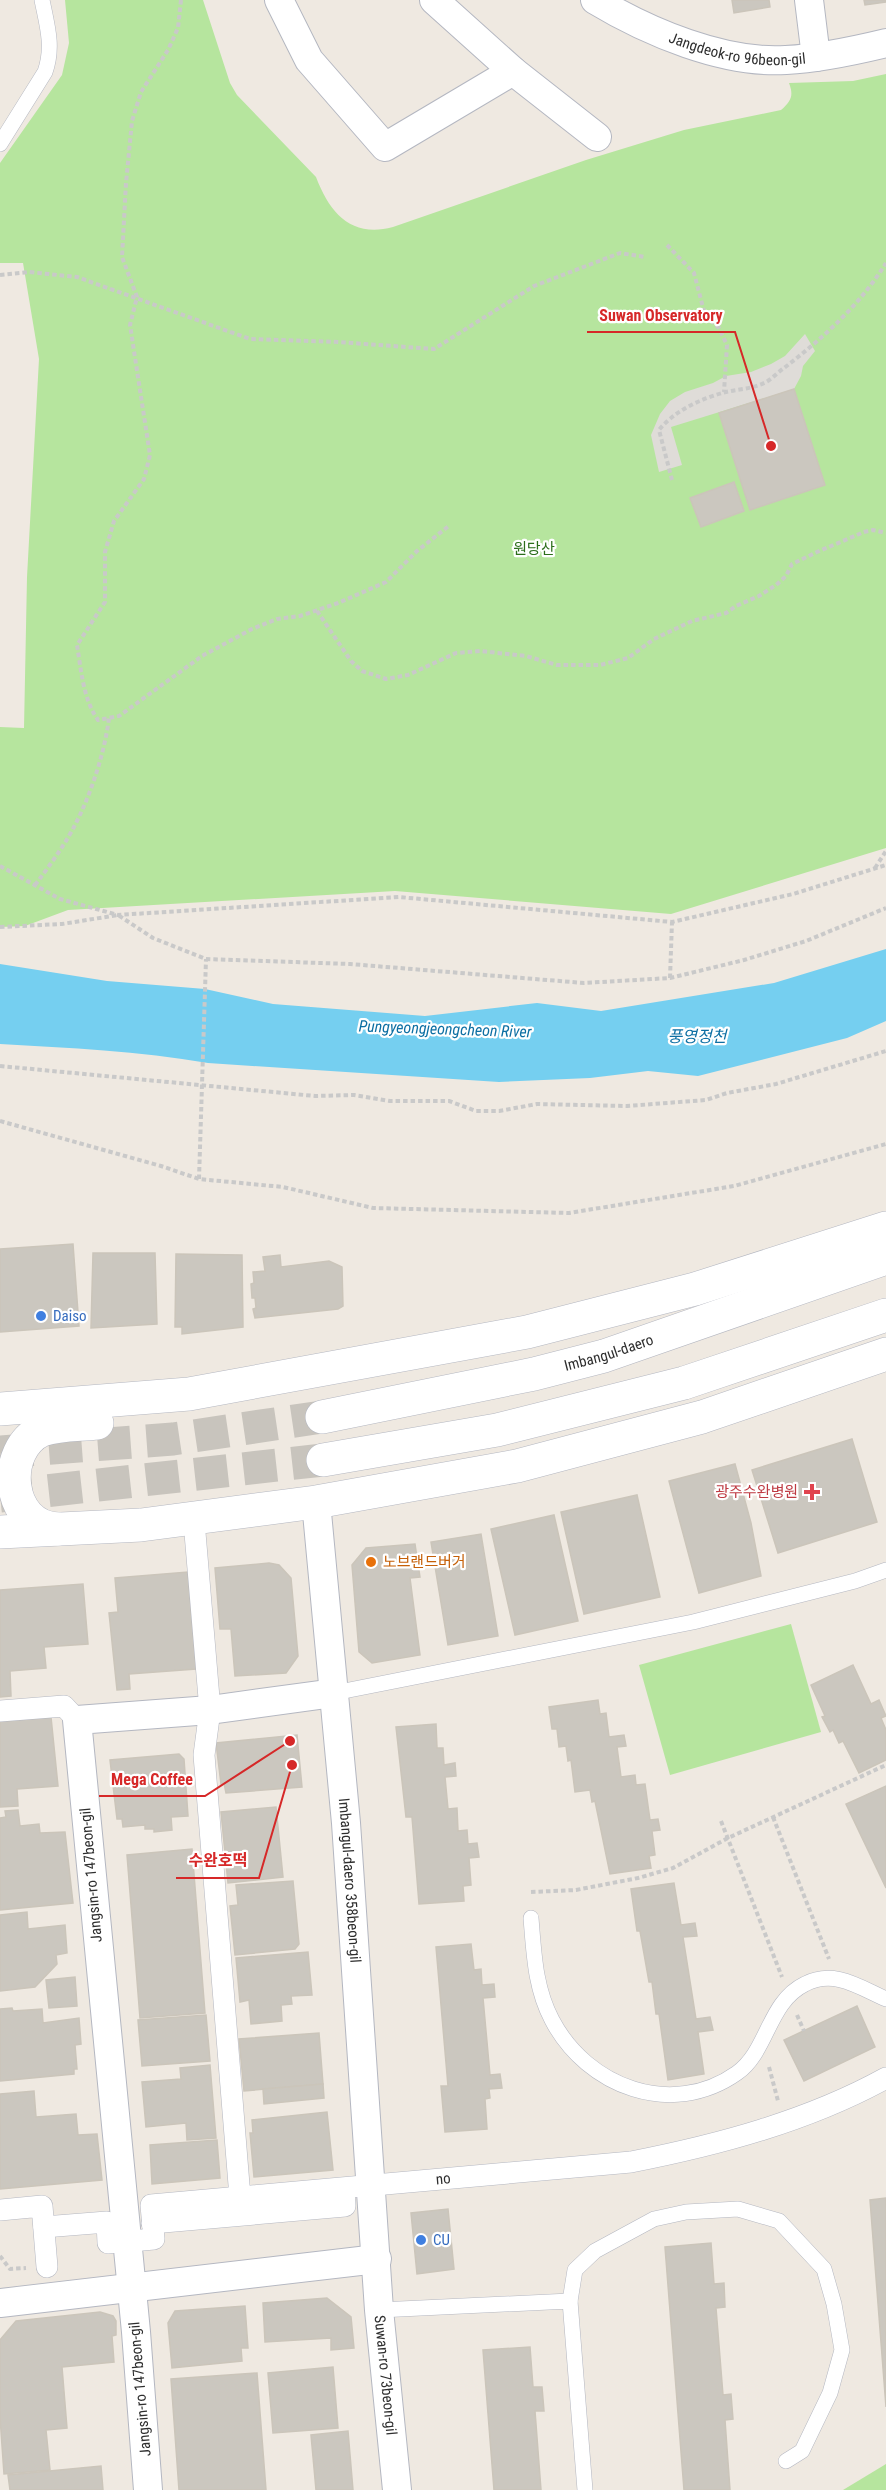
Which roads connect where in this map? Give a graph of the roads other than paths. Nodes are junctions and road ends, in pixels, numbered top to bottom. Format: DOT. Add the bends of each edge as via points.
graph roads {
  1 [pos="42,0"];
  2 [pos="279,0"];
  3 [pos="434,0"];
  4 [pos="595,0"];
  5 [pos="809,0"];
  6 [pos="886,43"];
  7 [pos="816,57"];
  8 [pos="513,72"];
  9 [pos="597,137"];
  10 [pos="0,144"];
  11 [pos="886,1228"];
  12 [pos="886,1258"];
  13 [pos="886,1315"];
  14 [pos="886,1354"];
  15 [pos="271,1380"];
  16 [pos="0,1409"];
  17 [pos="322,1417"];
  18 [pos="323,1460"];
  19 [pos="316,1502"];
  20 [pos="72,1529"];
  21 [pos="0,1532"];
  22 [pos="195,1533"];
  23 [pos="886,1570"];
  24 [pos="334,1693"];
  25 [pos="210,1710"];
  26 [pos="0,1711"];
  27 [pos="77,1720"];
  28 [pos="531,1918"];
  29 [pos="886,1999"];
  30 [pos="886,2078"];
  31 [pos="357,2187"];
  32 [pos="240,2198"];
  33 [pos="0,2210"];
  34 [pos="152,2223"];
  35 [pos="44,2227"];
  36 [pos="126,2241"];
  37 [pos="377,2259"];
  38 [pos="47,2267"];
  39 [pos="131,2288"];
  40 [pos="570,2301"];
  41 [pos="0,2303"];
  42 [pos="379,2310"];
  43 [pos="786,2461"];
  44 [pos="148,2490"];
  45 [pos="397,2490"];
  46 [pos="585,2490"];
  1 -- 10 [label="lane" via="51,44 49,60"];
  2 -- 8 [label="street" via="309,60 386,147"];
  3 -- 8 [label="street"];
  4 -- 7 [label="street, Jangdeok-ro 96beon-gil" via="690,44 729,55 784,61"];
  5 -- 7 [label="street"];
  6 -- 7 [label="street, Jangdeok-ro 96beon-gil"];
  8 -- 9 [label="street"];
  11 -- 15 [label="main road" via="695,1289 527,1332"];
  12 -- 17 [label="main road, Imbangul-daero" via="604,1356"];
  13 -- 18 [label="main road" via="684,1383 497,1430"];
  14 -- 19 [label="main road" via="702,1417 517,1466"];
  15 -- 16 [label="main road" via="189,1394"];
  15 -- 20 [label="main road" via="242,1406 177,1418 57,1427 27,1440 16,1453 11,1468 15,1502 38,1525"];
  19 -- 20 [label="main road" via="141,1525"];
  19 -- 24 [label="street, Imbangul-daero 358beon-gil"];
  20 -- 21 [label="main road"];
  22 -- 25 [label="street"];
  23 -- 24 [label="lane" via="693,1622"];
  24 -- 25 [label="street"];
  24 -- 31 [label="street, Imbangul-daero 358beon-gil" via="353,1901"];
  25 -- 27 [label="street"];
  25 -- 32 [label="street" via="204,1755"];
  26 -- 27 [label="street" via="64,1706"];
  27 -- 36 [label="street, Jangsin-ro 147beon-gil"];
  28 -- 29 [label="lane" via="536,1980 552,2020 572,2050 602,2075 631,2090 689,2094 738,2072 754,2055 789,1995 822,1977 850,1981"];
  30 -- 31 [label="street, no" via="853,2097 686,2151 631,2162"];
  31 -- 32 [label="street, no"];
  31 -- 34 [label="street" via="345,2206"];
  31 -- 37 [label="street, Imbangul-daero 358beon-gil"];
  32 -- 34 [label="street, no" via="151,2205"];
  33 -- 35 [label="street" via="42,2206"];
  34 -- 36 [label="street, no" via="154,2239"];
  35 -- 36 [label="street" via="107,2222 108,2243"];
  35 -- 38 [label="street"];
  36 -- 39 [label="street, Jangsin-ro 147beon-gil"];
  37 -- 39 [label="street"];
  37 -- 42 [label="street, Suwan-ro 73beon-gil"];
  39 -- 41 [label="street"];
  39 -- 44 [label="street, Jangsin-ro 147beon-gil"];
  40 -- 42 [label="lane"];
  40 -- 43 [label="lane" via="575,2270 595,2251 654,2219 686,2212 738,2209 779,2221 824,2269 842,2350 830,2393 802,2451"];
  40 -- 46 [label="lane"];
  42 -- 45 [label="street, Suwan-ro 73beon-gil"];
}
